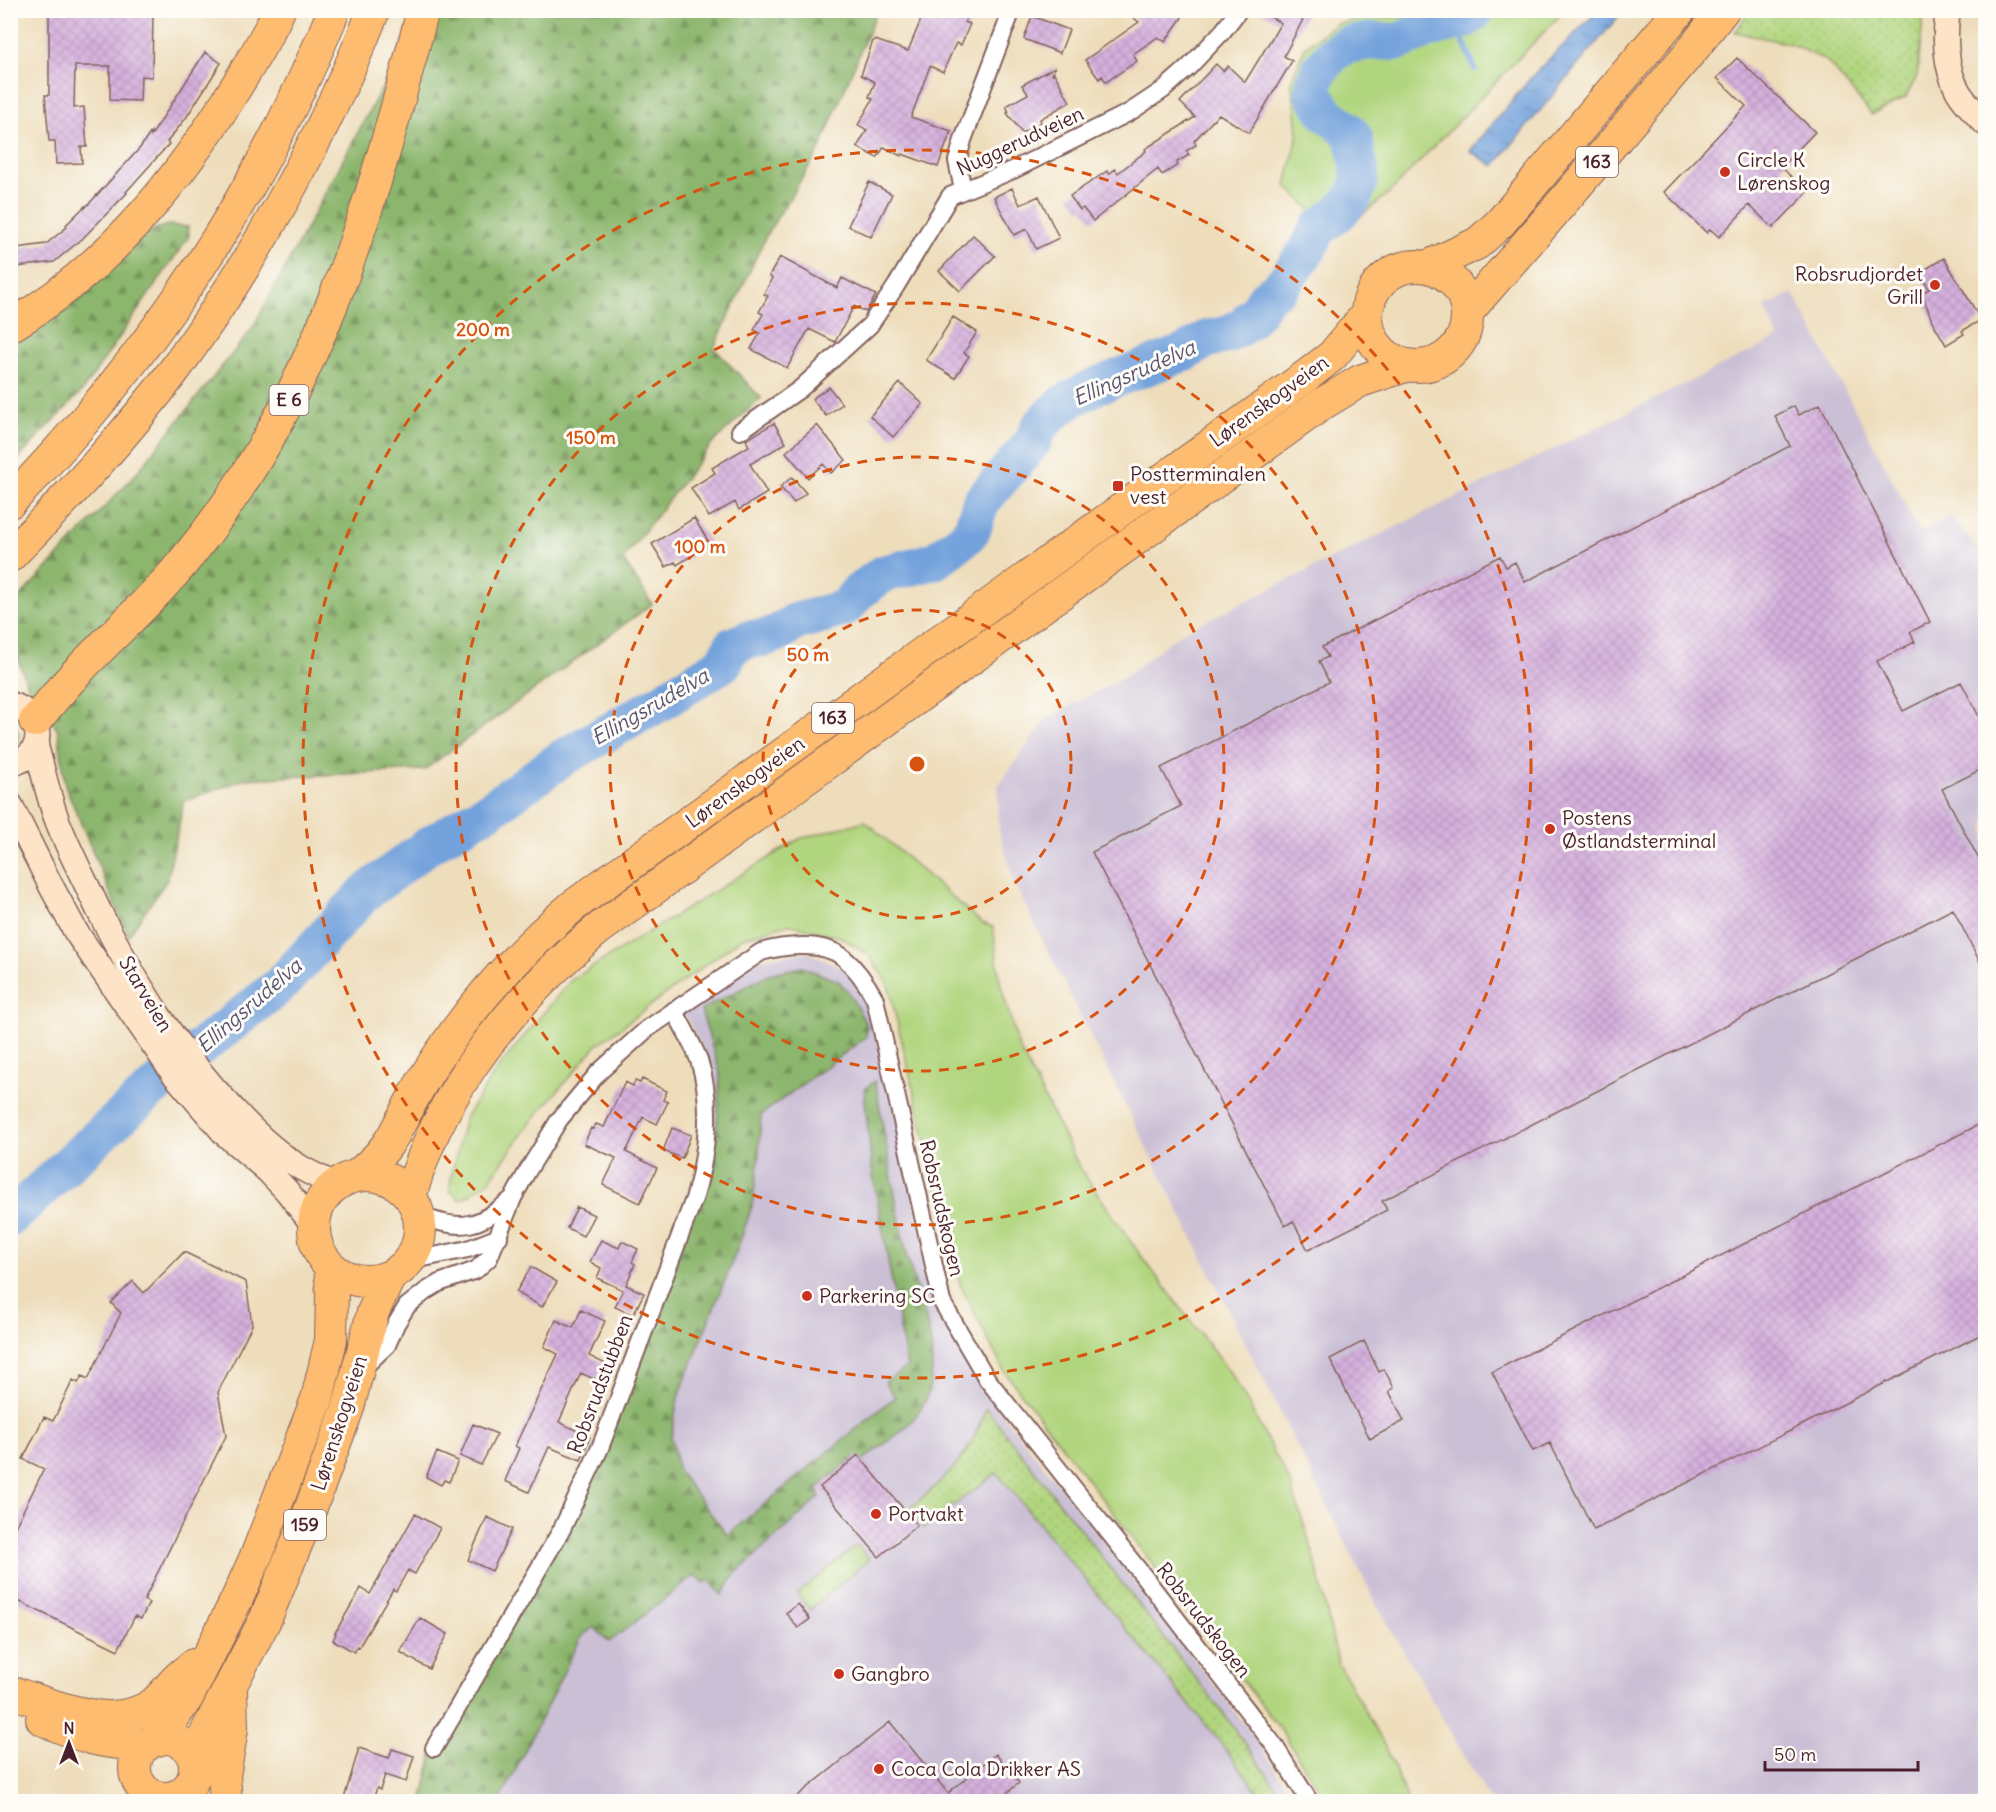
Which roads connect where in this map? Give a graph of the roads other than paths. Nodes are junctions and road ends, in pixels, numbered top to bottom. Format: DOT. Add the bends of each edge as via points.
graph roads {
  1 [pos="279,10"];
  2 [pos="334,10"];
  3 [pos="374,10"];
  4 [pos="423,10"];
  5 [pos="1012,10"];
  6 [pos="1239,10"];
  7 [pos="1680,10"];
  8 [pos="1723,10"];
  9 [pos="1948,10"];
  10 [pos="1986,124"];
  11 [pos="963,190"];
  12 [pos="1427,267"];
  13 [pos="1468,311"];
  14 [pos="1366,315"];
  15 [pos="10,326"];
  16 [pos="1405,366"];
  17 [pos="740,431"];
  18 [pos="10,502"];
  19 [pos="10,556"];
  20 [pos="27,724"];
  21 [pos="10,764"];
  22 [pos="10,804"];
  23 [pos="120,976"];
  24 [pos="674,1010"];
  25 [pos="233,1126"];
  26 [pos="346,1181"];
  27 [pos="513,1198"];
  28 [pos="414,1206"];
  29 [pos="314,1226"];
  30 [pos="499,1237"];
  31 [pos="330,1266"];
  32 [pos="399,1268"];
  33 [pos="357,1374"];
  34 [pos="213,1649"];
  35 [pos="231,1688"];
  36 [pos="10,1694"];
  37 [pos="153,1742"];
  38 [pos="434,1748"];
  39 [pos="130,1789"];
  40 [pos="185,1789"];
  41 [pos="226,1802"];
  42 [pos="1310,1802"];
  1 -- 15 [label="highway" via="216,120 155,203 67,287"];
  2 -- 18 [label="highway" via="262,162 187,288 112,389"];
  3 -- 19 [label="highway" via="296,179 220,304 144,408"];
  4 -- 20 [label="highway, E 6" via="360,231 313,352 274,429 234,494 180,566"];
  5 -- 11 [label="street" via="957,161"];
  6 -- 11 [label="street, Nuggerudveien" via="1189,68 1130,112 1013,170"];
  7 -- 12 [label="highway, 163" via="1500,224 1478,243"];
  8 -- 13 [label="highway, 163"];
  9 -- 10 [label="street" via="1947,52 1953,78 1962,96"];
  11 -- 17 [label="street, Nuggerudveien" via="951,196 870,325 800,389"];
  12 -- 13 [label="highway" via="1459,287"];
  12 -- 14 [label="highway, 163" via="1414,266 1390,273 1373,292"];
  13 -- 16 [label="highway, 163" via="1466,329 1452,353 1427,366"];
  14 -- 16 [label="highway" via="1373,342 1392,361"];
  14 -- 26 [label="highway, Lørenskogveien / 163" via="1332,356 1310,373 566,912 521,954 470,1011 430,1069 381,1155"];
  16 -- 28 [label="highway, Lørenskogveien / 163" via="1360,381 1322,404 597,930 523,1001 476,1060 428,1142 418,1167"];
  20 -- 21 [label="street" via="30,754"];
  20 -- 23 [label="street, Starveien" via="58,821"];
  22 -- 23 [label="street, Starveien" via="76,932"];
  23 -- 25 [label="street, Starveien" via="173,1073"];
  24 -- 27 [label="street, Robsrudskogen" via="621,1051 575,1099"];
  24 -- 38 [label="street, Robsrudstubben" via="693,1044 706,1095 704,1162 695,1196 600,1448 567,1519"];
  24 -- 42 [label="street, Robsrudskogen" via="761,952 782,946 807,945 842,956 864,981 882,1021 942,1302 987,1379 1274,1745"];
  25 -- 26 [label="street, Starveien" via="263,1139 302,1168"];
  25 -- 29 [label="street, Starveien"];
  26 -- 28 [label="highway" via="371,1176 386,1179 399,1186"];
  26 -- 29 [label="highway" via="320,1203"];
  27 -- 28 [label="street, Robsrudskogen" via="485,1220 468,1225 437,1221"];
  27 -- 30 [label="street, Robsrudskogen"];
  28 -- 32 [label="highway, 159" via="419,1239 415,1251"];
  29 -- 31 [label="highway, 159" via="318,1248"];
  30 -- 32 [label="street"];
  30 -- 33 [label="street, Robsrudskogen" via="489,1258 476,1270 439,1283 407,1306 387,1345"];
  31 -- 32 [label="highway" via="358,1281 375,1281"];
  31 -- 34 [label="highway, Lørenskogveien / 159" via="331,1340 317,1399 257,1554"];
  32 -- 33 [label="highway, Lørenskogveien / 159" via="372,1312"];
  33 -- 35 [label="highway, Lørenskogveien / 159" via="303,1528 265,1620"];
  34 -- 36 [label="highway" via="153,1704 117,1718 95,1717"];
  34 -- 37 [label="highway, Lørenskogveien / 159" via="188,1698"];
  35 -- 40 [label="highway, Lørenskogveien / 159" via="207,1731"];
  35 -- 41 [label="highway" via="232,1730 224,1776"];
  36 -- 37 [label="highway" via="37,1717 85,1738"];
  37 -- 39 [label="highway, 159" via="137,1759"];
  37 -- 40 [label="highway" via="174,1740 193,1756"];
  39 -- 40 [label="highway, 159" via="141,1787 159,1798"];
}
